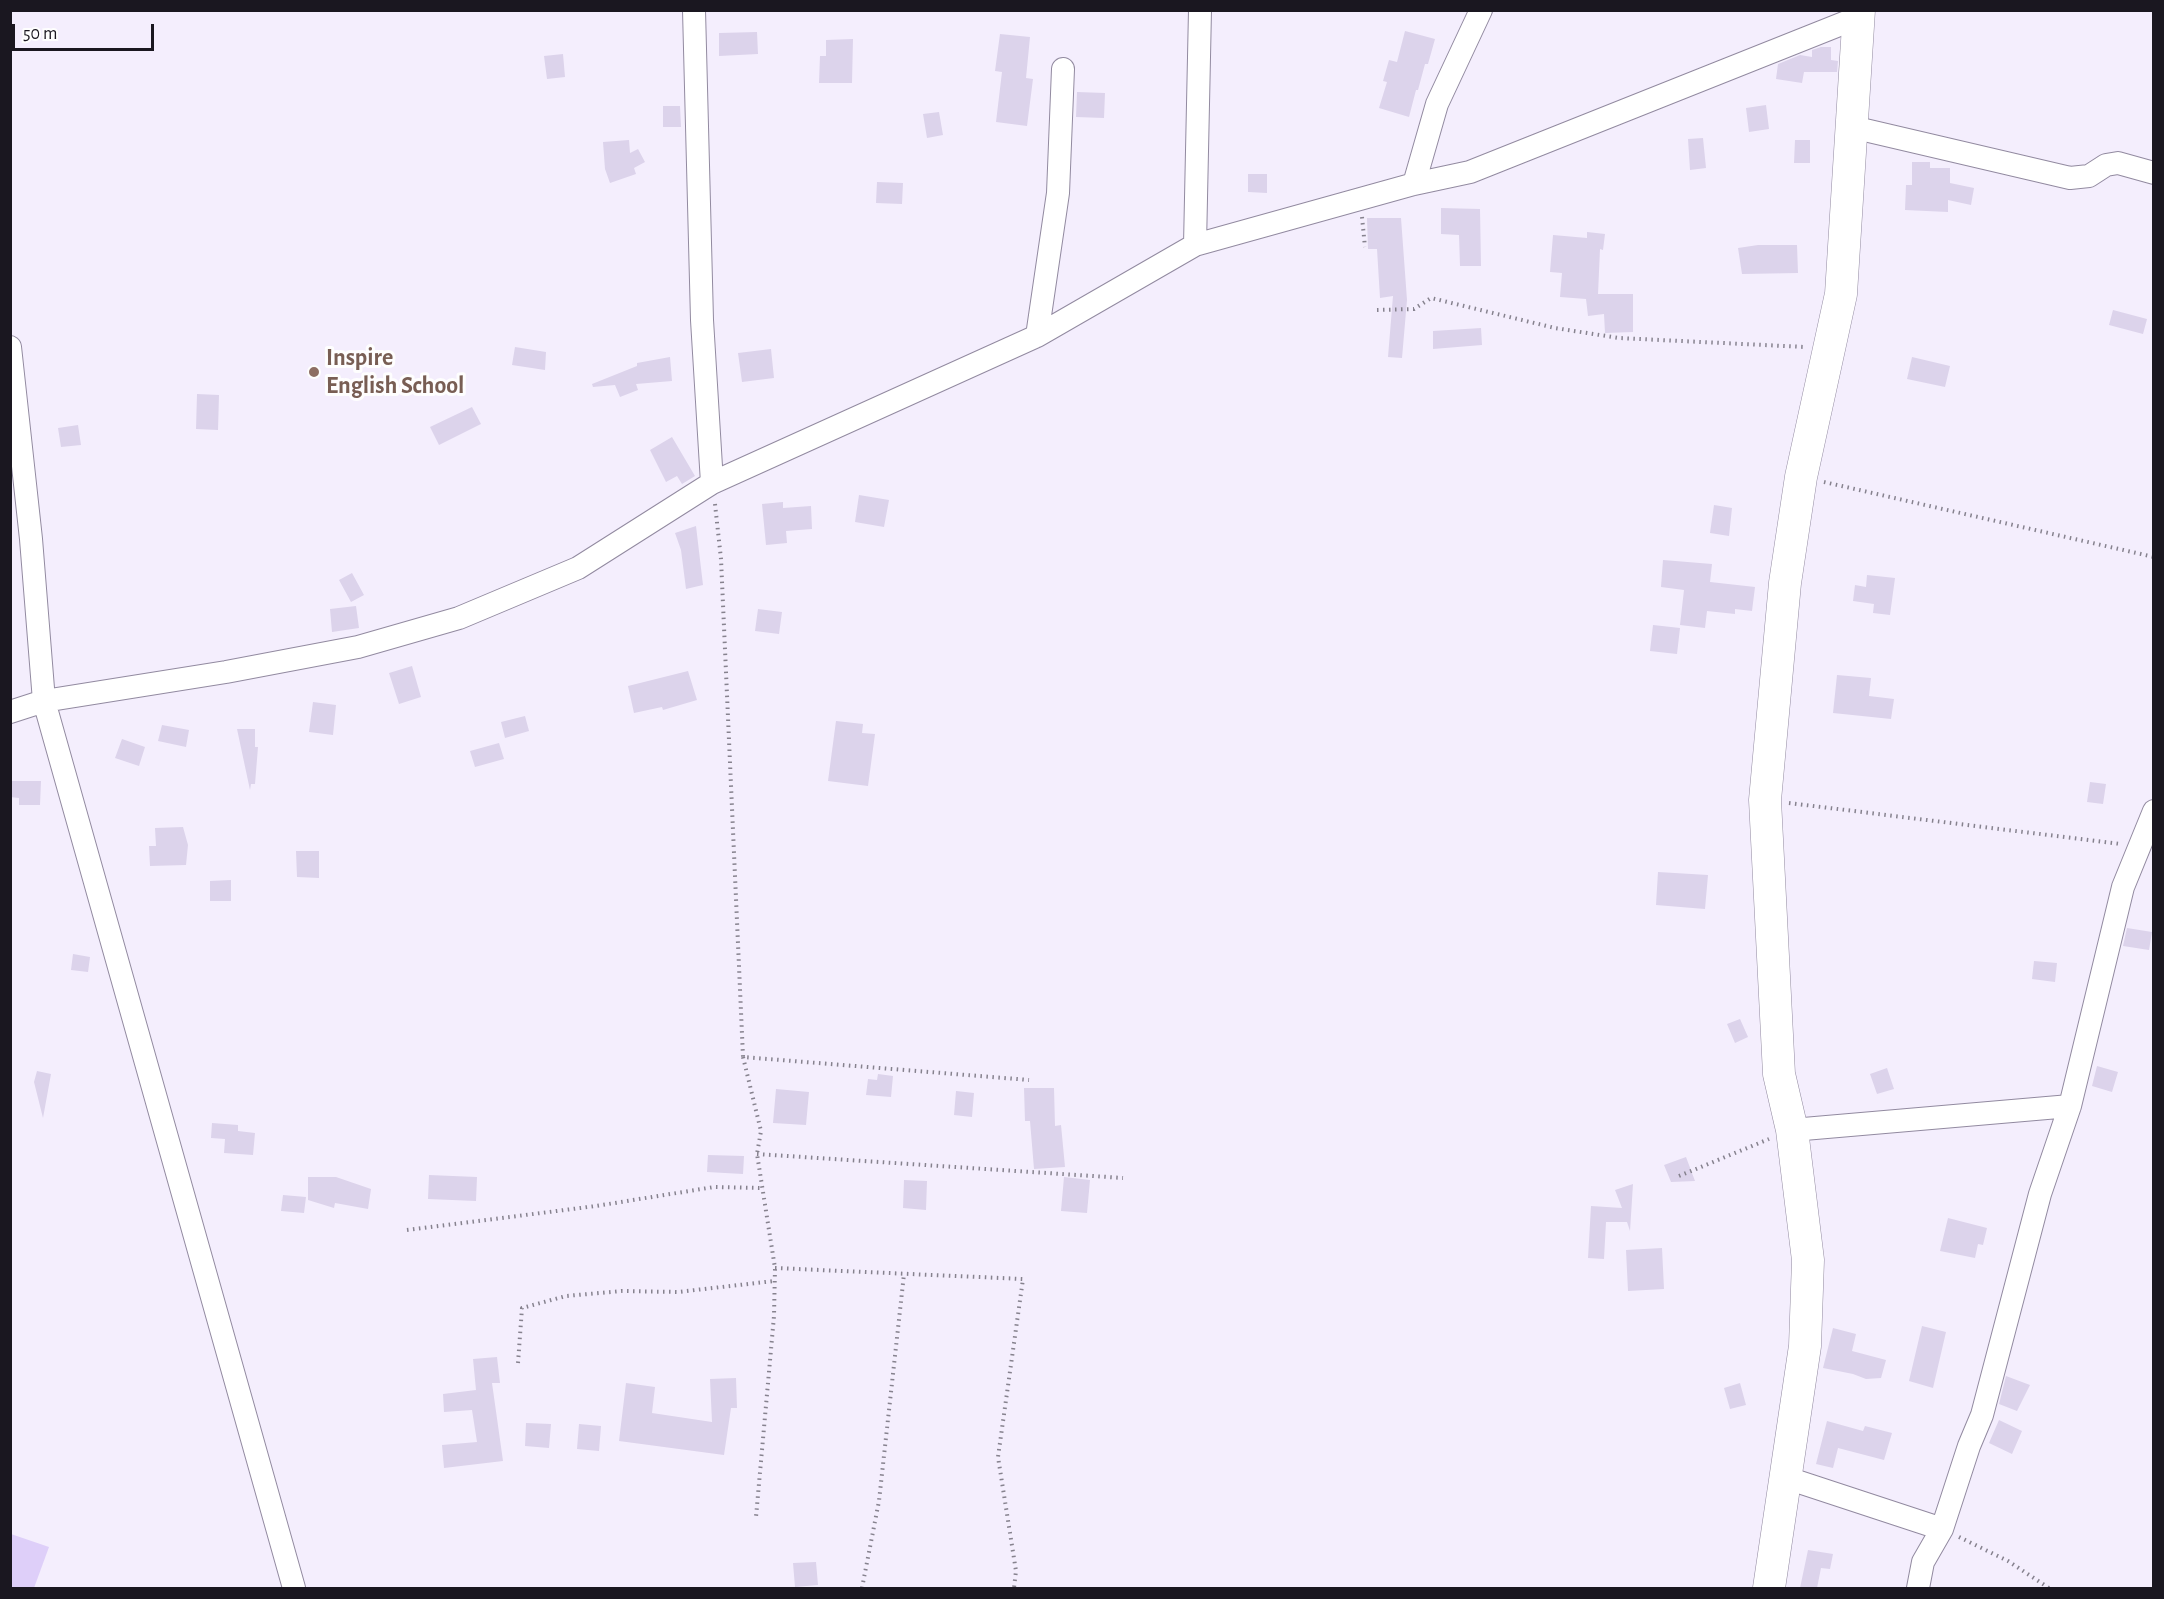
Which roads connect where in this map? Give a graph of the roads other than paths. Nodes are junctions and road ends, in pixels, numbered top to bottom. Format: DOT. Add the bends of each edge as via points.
graph roads {
  1 [pos="693,10"];
  2 [pos="1200,10"];
  3 [pos="1481,10"];
  4 [pos="1859,14"];
  5 [pos="1063,69"];
  6 [pos="1852,127"];
  7 [pos="2154,173"];
  8 [pos="1413,184"];
  9 [pos="1195,245"];
  10 [pos="1037,336"];
  11 [pos="10,347"];
  12 [pos="712,483"];
  13 [pos="44,701"];
  14 [pos="10,712"];
  15 [pos="2153,816"];
  16 [pos="2070,1106"];
  17 [pos="1792,1130"];
  18 [pos="1787,1478"];
  19 [pos="1942,1529"];
  20 [pos="294,1588"];
  21 [pos="1769,1588"];
  22 [pos="1918,1588"];
  1 -- 12 [label="street" via="702,320"];
  2 -- 9 [label="street"];
  3 -- 8 [label="street" via="1437,104"];
  4 -- 6 [label="street"];
  4 -- 8 [label="street" via="1470,172"];
  5 -- 10 [label="street" via="1058,193"];
  6 -- 7 [label="street" via="2070,178 2089,176 2106,165 2118,163"];
  6 -- 17 [label="street" via="1841,294 1801,477 1785,584 1765,800 1779,1074"];
  8 -- 9 [label="street"];
  9 -- 10 [label="street"];
  10 -- 12 [label="street"];
  11 -- 13 [label="street"];
  12 -- 13 [label="street" via="578,568 459,618 358,647"];
  13 -- 14 [label="street"];
  13 -- 20 [label="street"];
  15 -- 16 [label="street" via="2123,887"];
  16 -- 17 [label="street"];
  16 -- 19 [label="street" via="2040,1194 1982,1415"];
  17 -- 18 [label="street" via="1808,1260 1806,1346"];
  18 -- 19 [label="street"];
  18 -- 21 [label="street"];
  19 -- 22 [label="street" via="1923,1562"];
}
